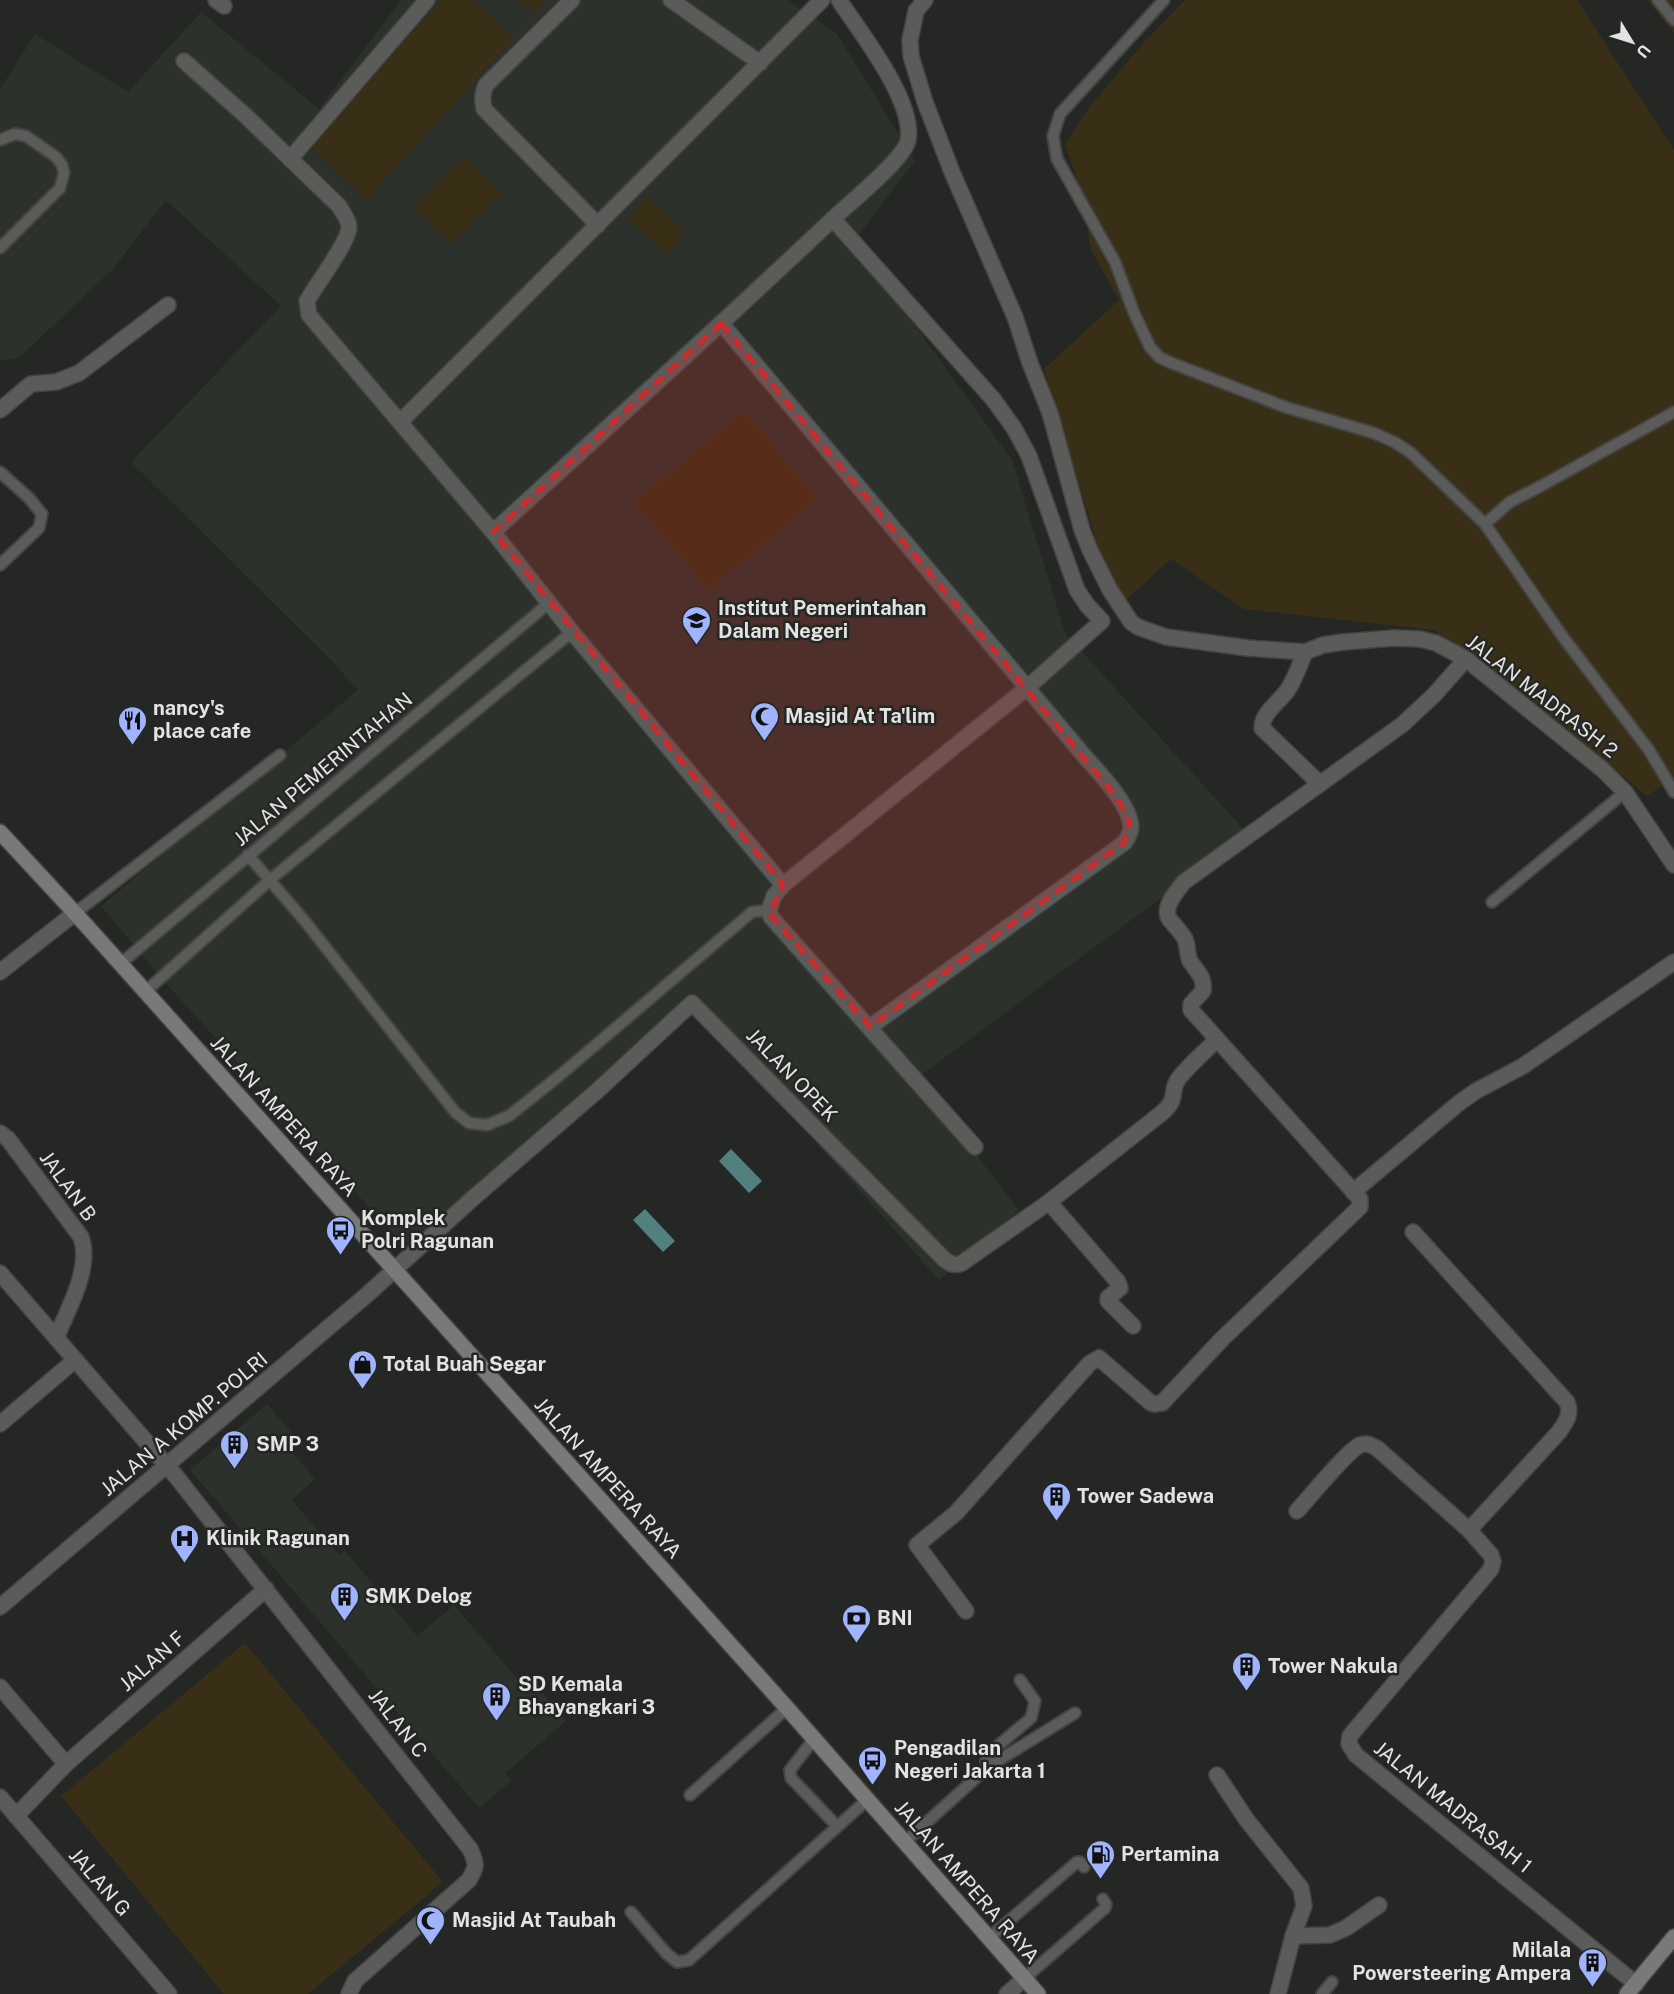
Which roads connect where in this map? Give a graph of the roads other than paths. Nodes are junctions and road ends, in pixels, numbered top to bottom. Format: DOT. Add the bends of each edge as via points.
graph roads {
  1 [pos="427,0"];
  2 [pos="572,0"];
  3 [pos="671,0"];
  4 [pos="822,0"];
  5 [pos="839,0"];
  6 [pos="925,0"];
  7 [pos="1164,0"];
  8 [pos="1658,0"];
  9 [pos="1674,20"];
  10 [pos="184,62"];
  11 [pos="760,63"];
  12 [pos="0,140"];
  13 [pos="290,159"];
  14 [pos="833,219"];
  15 [pos="598,225"];
  16 [pos="0,248"];
  17 [pos="168,305"];
  18 [pos="721,323"];
  19 [pos="0,410"];
  20 [pos="1674,412"];
  21 [pos="400,422"];
  22 [pos="0,472"];
  23 [pos="1485,524"];
  24 [pos="493,532"];
  25 [pos="0,565"];
  26 [pos="549,603"];
  27 [pos="572,632"];
  28 [pos="1305,652"];
  29 [pos="1466,659"];
  30 [pos="1028,687"];
  31 [pos="280,755"];
  32 [pos="1320,784"];
  33 [pos="1625,792"];
  34 [pos="1674,792"];
  35 [pos="0,832"];
  36 [pos="248,855"];
  37 [pos="1674,866"];
  38 [pos="271,879"];
  39 [pos="783,885"];
  40 [pos="1492,902"];
  41 [pos="769,910"];
  42 [pos="75,913"];
  43 [pos="1674,962"];
  44 [pos="120,964"];
  45 [pos="0,972"];
  46 [pos="145,992"];
  47 [pos="870,1027"];
  48 [pos="1217,1039"];
  49 [pos="0,1133"];
  50 [pos="975,1147"];
  51 [pos="1353,1192"];
  52 [pos="1049,1202"];
  53 [pos="1413,1232"];
  54 [pos="394,1270"];
  55 [pos="0,1274"];
  56 [pos="1133,1326"];
  57 [pos="56,1338"];
  58 [pos="75,1360"];
  59 [pos="0,1424"];
  60 [pos="167,1466"];
  61 [pos="1297,1511"];
  62 [pos="1468,1530"];
  63 [pos="266,1589"];
  64 [pos="0,1607"];
  65 [pos="966,1611"];
  66 [pos="1020,1680"];
  67 [pos="0,1686"];
  68 [pos="787,1708"];
  69 [pos="1076,1713"];
  70 [pos="814,1739"];
  71 [pos="66,1764"];
  72 [pos="988,1767"];
  73 [pos="1217,1775"];
  74 [pos="690,1795"];
  75 [pos="0,1797"];
  76 [pos="867,1800"];
  77 [pos="16,1816"];
  78 [pos="837,1826"];
  79 [pos="905,1842"];
  80 [pos="1084,1867"];
  81 [pos="1103,1899"];
  82 [pos="1379,1905"];
  83 [pos="631,1912"];
  84 [pos="1293,1936"];
  85 [pos="1674,1937"];
  86 [pos="989,1938"];
  87 [pos="1025,1978"];
  88 [pos="1332,1982"];
  89 [pos="1631,1989"];
  90 [pos="169,1994"];
  91 [pos="349,1994"];
  92 [pos="1007,1994"];
  93 [pos="1038,1994"];
  94 [pos="1278,1994"];
  95 [pos="1322,1994"];
  1 -- 13 [label="street"];
  2 -- 15 [label="street" via="486,85 484,109"];
  3 -- 11 [label="street"];
  4 -- 11 [label="street"];
  5 -- 14 [label="street" via="893,83 909,125 908,142 897,158"];
  6 -- 28 [label="street" via="916,11 910,40 925,102 1015,317 1050,413 1082,530 1110,590 1131,622 1154,634"];
  7 -- 23 [label="lane" via="1060,114 1053,136 1057,159 1115,262 1149,347 1176,365 1396,443"];
  8 -- 9 [label="lane"];
  10 -- 13 [label="street"];
  11 -- 15 [label="street"];
  12 -- 16 [label="lane" via="15,134 26,136 56,157 64,173 60,188"];
  13 -- 21 [label="street" via="339,206 350,229 307,301 309,315"];
  14 -- 18 [label="street"];
  14 -- 30 [label="street" via="993,399 1014,428 1029,456 1081,597 1102,621"];
  15 -- 21 [label="street"];
  17 -- 19 [label="street" via="79,373 31,384"];
  18 -- 24 [label="street"];
  18 -- 30 [label="street"];
  20 -- 23 [label="lane" via="1510,502"];
  21 -- 24 [label="street"];
  22 -- 25 [label="lane" via="42,514 39,528"];
  23 -- 34 [label="lane" via="1563,637 1649,750"];
  24 -- 26 [label="street"];
  26 -- 27 [label="street"];
  26 -- 36 [label="lane, JALAN PEMERINTAHAN"];
  27 -- 38 [label="lane"];
  27 -- 39 [label="street"];
  28 -- 29 [label="street, JALAN MADRASH 2" via="1343,642 1420,639"];
  28 -- 32 [label="street" via="1287,690 1262,720 1262,728"];
  29 -- 32 [label="street" via="1417,712"];
  29 -- 33 [label="street, JALAN MADRASH 2"];
  30 -- 39 [label="street"];
  30 -- 47 [label="street" via="1126,809 1129,837"];
  31 -- 42 [label="lane"];
  32 -- 48 [label="street" via="1184,882 1169,906 1167,916 1184,936 1188,958 1202,975 1203,991 1191,1004 1191,1010"];
  33 -- 37 [label="street, JALAN MADRASH 2"];
  33 -- 40 [label="lane"];
  35 -- 42 [label="street, JALAN AMPERA RAYA"];
  36 -- 38 [label="lane"];
  36 -- 44 [label="lane, JALAN PEMERINTAHAN"];
  38 -- 41 [label="lane" via="455,1112 469,1123 487,1125 508,1116 559,1076 752,912"];
  38 -- 46 [label="lane"];
  39 -- 41 [label="street"];
  41 -- 47 [label="street" via="771,917"];
  42 -- 44 [label="street, JALAN AMPERA RAYA"];
  42 -- 45 [label="street"];
  43 -- 51 [label="street" via="1523,1066 1459,1103"];
  44 -- 46 [label="street, JALAN AMPERA RAYA"];
  46 -- 54 [label="street, JALAN AMPERA RAYA"];
  47 -- 50 [label="street"];
  48 -- 51 [label="street"];
  48 -- 52 [label="street, JALAN OPEK" via="1178,1080 1172,1104"];
  49 -- 57 [label="street, JALAN B" via="84,1246 82,1272"];
  51 -- 65 [label="street" via="1361,1201 1359,1209 1222,1339 1162,1403 1151,1403 1097,1358 956,1513 918,1543"];
  52 -- 54 [label="street, JALAN OPEK" via="962,1263 951,1264 692,1003"];
  52 -- 56 [label="street" via="1118,1282 1120,1287 1108,1301"];
  53 -- 62 [label="street" via="1569,1407 1568,1418 1559,1432"];
  54 -- 60 [label="street, JALAN A KOMP. POLRI"];
  54 -- 68 [label="street, JALAN AMPERA RAYA"];
  55 -- 57 [label="street"];
  57 -- 58 [label="street"];
  58 -- 59 [label="street"];
  58 -- 60 [label="street"];
  60 -- 63 [label="street, JALAN C"];
  60 -- 64 [label="street, JALAN A KOMP. POLRI"];
  61 -- 62 [label="street" via="1350,1454 1360,1445 1369,1444"];
  62 -- 89 [label="street, JALAN MADRASAH 1" via="1491,1555 1491,1569 1354,1731 1349,1744 1356,1755"];
  63 -- 71 [label="street, JALAN F"];
  63 -- 91 [label="street, JALAN C" via="465,1842 475,1860 476,1868 468,1880 355,1981"];
  66 -- 72 [label="lane" via="1035,1701 1032,1716 988,1754"];
  67 -- 71 [label="street"];
  68 -- 70 [label="street, JALAN AMPERA RAYA"];
  68 -- 74 [label="lane"];
  69 -- 72 [label="lane"];
  70 -- 76 [label="street, JALAN AMPERA RAYA"];
  70 -- 78 [label="lane" via="790,1770 791,1778"];
  71 -- 77 [label="street, JALAN F"];
  72 -- 79 [label="lane"];
  73 -- 84 [label="street" via="1301,1888 1304,1906"];
  75 -- 77 [label="street, JALAN G"];
  76 -- 78 [label="lane"];
  76 -- 79 [label="street, JALAN AMPERA RAYA"];
  77 -- 90 [label="street, JALAN G"];
  78 -- 83 [label="lane" via="689,1960 677,1962 666,1953"];
  79 -- 86 [label="street, JALAN AMPERA RAYA"];
  80 -- 86 [label="lane" via="1077,1862"];
  81 -- 87 [label="lane" via="1105,1908"];
  82 -- 84 [label="street" via="1330,1935"];
  84 -- 94 [label="street"];
  85 -- 89 [label="street"];
  86 -- 87 [label="street, JALAN AMPERA RAYA"];
  87 -- 92 [label="street"];
  87 -- 93 [label="street, JALAN AMPERA RAYA"];
  88 -- 95 [label="lane"];
}
